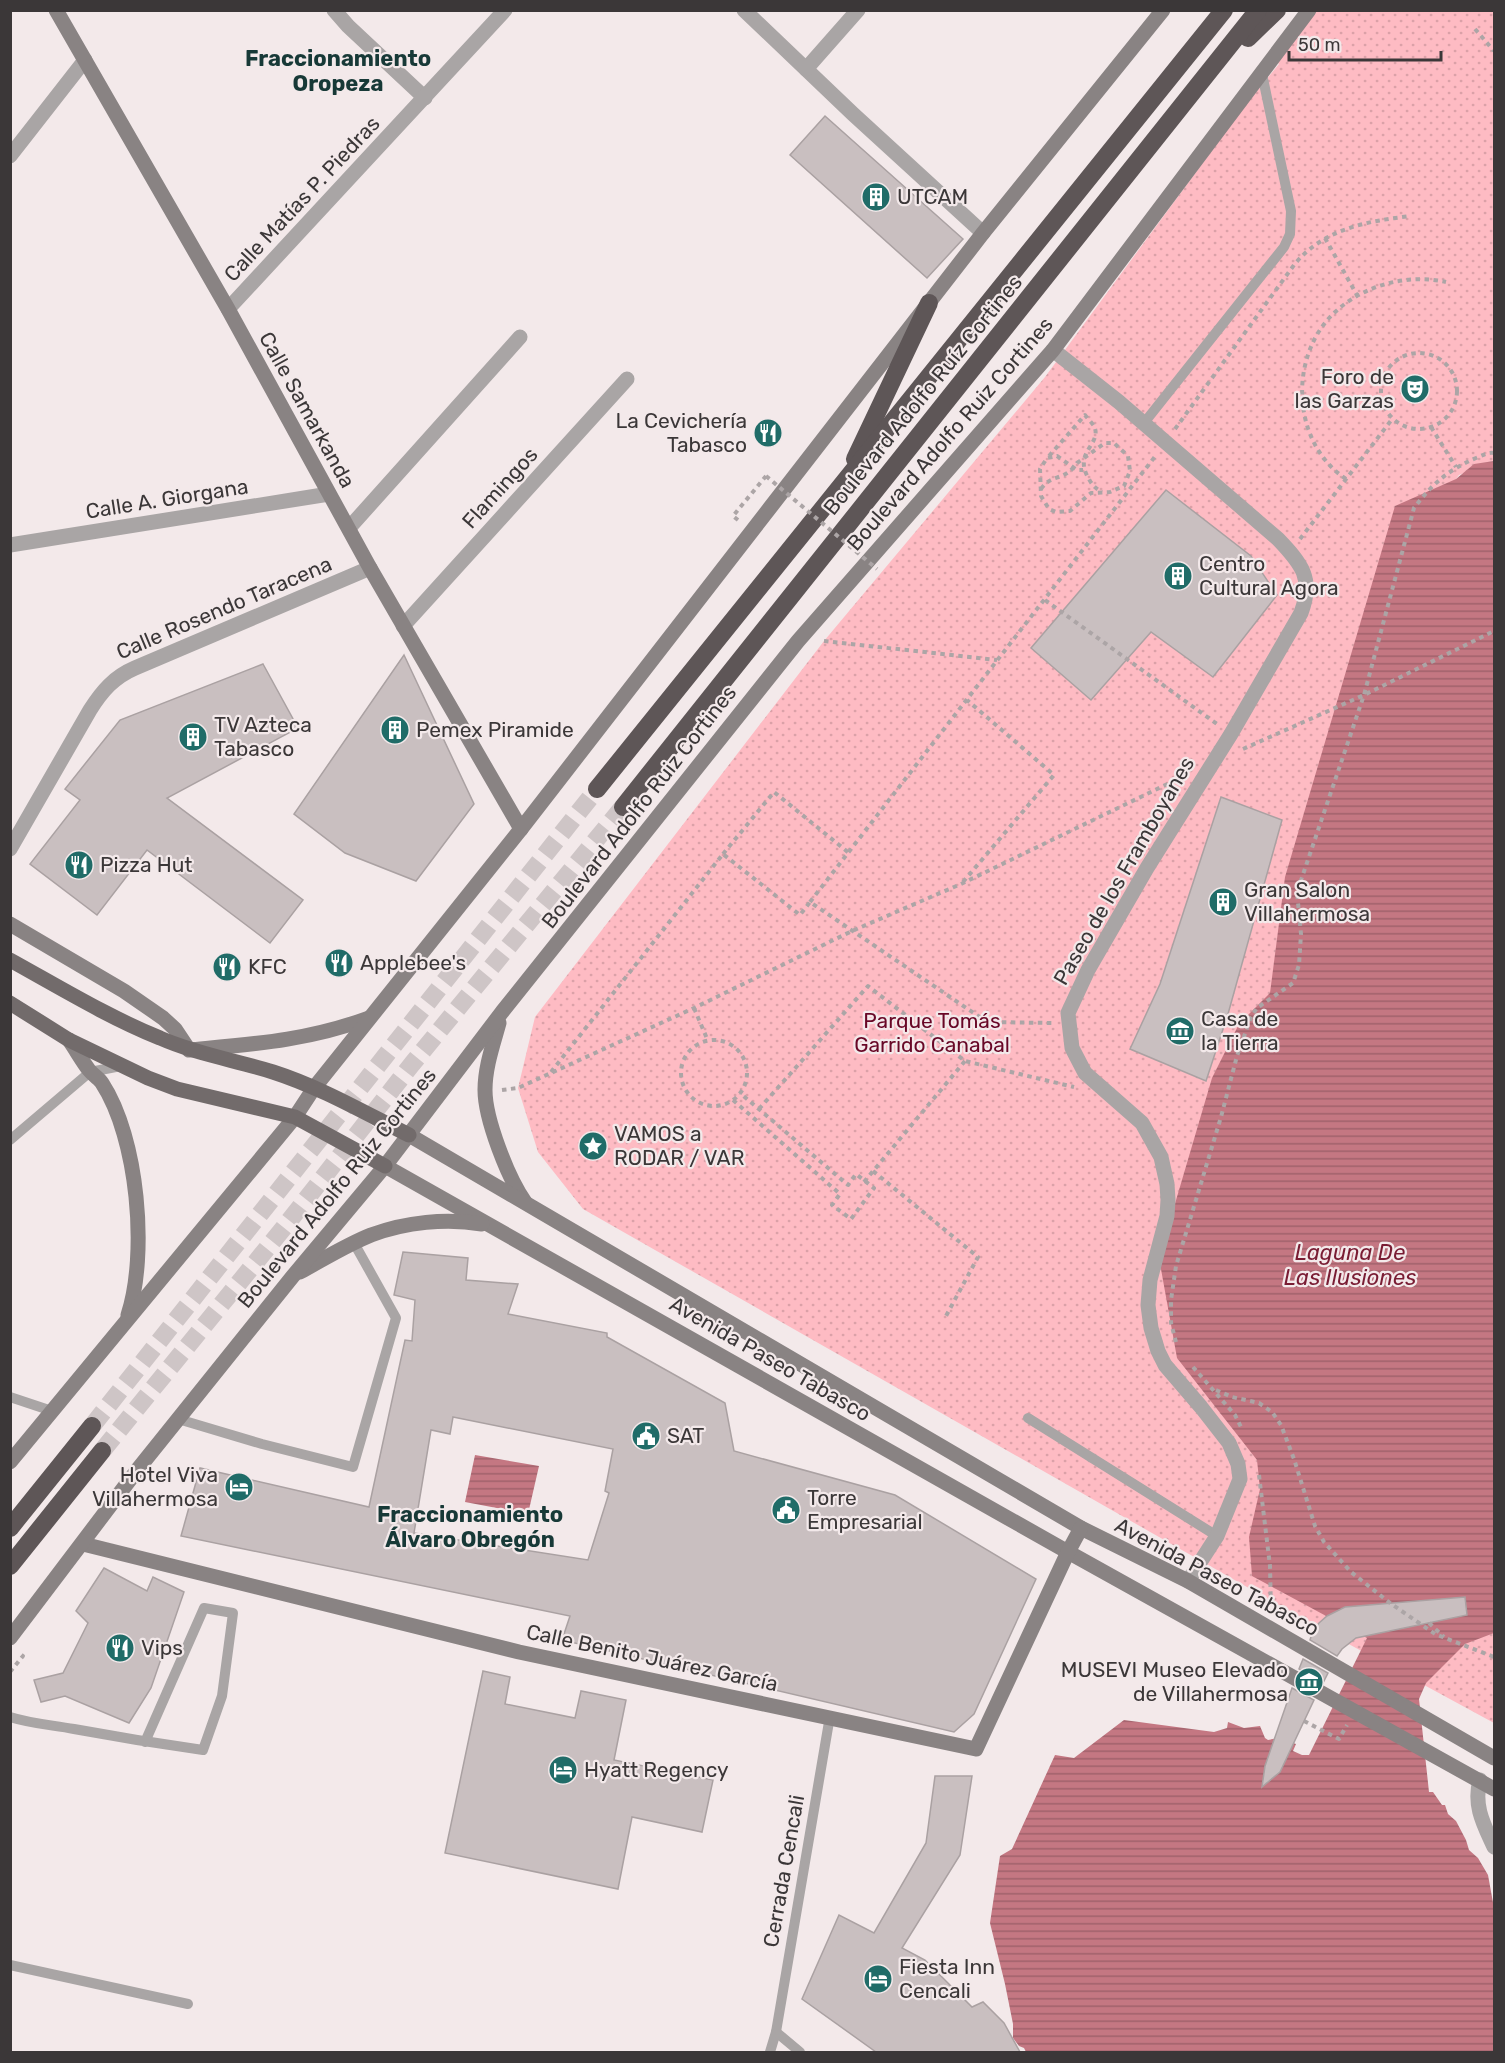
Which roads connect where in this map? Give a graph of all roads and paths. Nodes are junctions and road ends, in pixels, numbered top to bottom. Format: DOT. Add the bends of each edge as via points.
graph roads {
  1 [pos="56,10"];
  2 [pos="334,10"];
  3 [pos="505,10"];
  4 [pos="744,10"];
  5 [pos="858,10"];
  6 [pos="1163,10"];
  7 [pos="1224,10"];
  8 [pos="1258,10"];
  9 [pos="1277,10"];
  10 [pos="1309,10"];
  11 [pos="1475,29"];
  12 [pos="1494,51"];
  13 [pos="86,60"];
  14 [pos="806,69"];
  15 [pos="1262,74"];
  16 [pos="1204,78"];
  17 [pos="424,98"];
  18 [pos="10,156"];
  19 [pos="1411,216"];
  20 [pos="983,233"];
  21 [pos="1325,238"];
  22 [pos="1446,282"];
  23 [pos="1358,297"];
  24 [pos="929,303"];
  25 [pos="228,309"];
  26 [pos="520,336"];
  27 [pos="1053,350"];
  28 [pos="627,379"];
  29 [pos="1393,418"];
  30 [pos="1144,423"];
  31 [pos="1431,427"];
  32 [pos="1166,442"];
  33 [pos="1494,453"];
  34 [pos="1047,458"];
  35 [pos="1084,458"];
  36 [pos="1074,467"];
  37 [pos="1456,467"];
  38 [pos="1083,470"];
  39 [pos="1346,479"];
  40 [pos="1092,484"];
  41 [pos="842,486"];
  42 [pos="1124,486"];
  43 [pos="1131,488"];
  44 [pos="1041,489"];
  45 [pos="1103,493"];
  46 [pos="1091,494"];
  47 [pos="329,495"];
  48 [pos="733,516"];
  49 [pos="349,528"];
  50 [pos="10,545"];
  51 [pos="1291,552"];
  52 [pos="370,568"];
  53 [pos="877,569"];
  54 [pos="1045,600"];
  55 [pos="403,626"];
  56 [pos="1494,631"];
  57 [pos="824,641"];
  58 [pos="998,660"];
  59 [pos="1364,695"];
  60 [pos="967,700"];
  61 [pos="1231,734"];
  62 [pos="1212,762"];
  63 [pos="597,789"];
  64 [pos="623,807"];
  65 [pos="521,829"];
  66 [pos="10,849"];
  67 [pos="849,853"];
  68 [pos="723,854"];
  69 [pos="961,884"];
  70 [pos="810,902"];
  71 [pos="10,924"];
  72 [pos="852,931"];
  73 [pos="10,960"];
  74 [pos="10,1003"];
  75 [pos="694,1008"];
  76 [pos="502,1012"];
  77 [pos="369,1018"];
  78 [pos="1067,1023"];
  79 [pos="69,1040"];
  80 [pos="708,1041"];
  81 [pos="189,1050"];
  82 [pos="965,1061"];
  83 [pos="121,1066"];
  84 [pos="90,1072"];
  85 [pos="550,1073"];
  86 [pos="314,1088"];
  87 [pos="1077,1088"];
  88 [pos="485,1092"];
  89 [pos="740,1093"];
  90 [pos="733,1100"];
  91 [pos="759,1109"];
  92 [pos="295,1117"];
  93 [pos="409,1135"];
  94 [pos="10,1140"];
  95 [pos="386,1166"];
  96 [pos="873,1171"];
  97 [pos="864,1182"];
  98 [pos="529,1206"];
  99 [pos="491,1225"];
  100 [pos="354,1243"];
  101 [pos="292,1276"];
  102 [pos="946,1316"];
  103 [pos="126,1322"];
  104 [pos="1178,1351"];
  105 [pos="1191,1365"];
  106 [pos="1210,1387"];
  107 [pos="10,1397"];
  108 [pos="52,1411"];
  109 [pos="1028,1418"];
  110 [pos="178,1419"];
  111 [pos="92,1426"];
  112 [pos="1244,1432"];
  113 [pos="102,1451"];
  114 [pos="10,1462"];
  115 [pos="1258,1470"];
  116 [pos="10,1528"];
  117 [pos="1081,1528"];
  118 [pos="1217,1536"];
  119 [pos="83,1544"];
  120 [pos="1068,1552"];
  121 [pos="10,1566"];
  122 [pos="1188,1581"];
  123 [pos="1429,1623"];
  124 [pos="1272,1629"];
  125 [pos="10,1638"];
  126 [pos="1446,1639"];
  127 [pos="23,1656"];
  128 [pos="1494,1657"];
  129 [pos="10,1672"];
  130 [pos="1353,1711"];
  131 [pos="830,1716"];
  132 [pos="10,1717"];
  133 [pos="1305,1721"];
  134 [pos="146,1742"];
  135 [pos="1494,1758"];
  136 [pos="1480,1780"];
  137 [pos="1494,1788"];
  138 [pos="1494,1847"];
  139 [pos="10,1965"];
  140 [pos="188,2004"];
  141 [pos="776,2032"];
  142 [pos="770,2052"];
  143 [pos="800,2052"];
  1 -- 13 [label="main road, Calle Samarkanda"];
  2 -- 17 [label="street"];
  3 -- 17 [label="street, Calle Matías P. Piedras"];
  4 -- 14 [label="street"];
  5 -- 14 [label="street"];
  6 -- 20 [label="main road"];
  7 -- 41 [label="highway, Boulevard Adolfo Ruíz Cortines"];
  8 -- 16 [label="highway, Boulevard Adolfo Ruíz Cortines"];
  9 -- 16 [label="highway"];
  10 -- 15 [label="main road, Boulevard Adolfo Ruiz Cortines"];
  11 -- 12 [label="path"];
  13 -- 18 [label="street"];
  13 -- 25 [label="main road, Calle Samarkanda"];
  14 -- 20 [label="street"];
  15 -- 27 [label="main road, Boulevard Adolfo Ruiz Cortines"];
  15 -- 30 [label="lane" via="1291,211 1290,234 1284,247"];
  16 -- 64 [label="highway, Boulevard Adolfo Ruíz Cortines"];
  17 -- 25 [label="street, Calle Matías P. Piedras"];
  19 -- 21 [label="path" via="1352,226"];
  20 -- 24 [label="main road"];
  21 -- 23 [label="path"];
  21 -- 32 [label="path" via="1306,250 1294,265"];
  22 -- 23 [label="path" via="1408,279 1379,286"];
  23 -- 39 [label="path" via="1329,318 1310,351 1303,375 1302,400 1308,432 1320,453"];
  24 -- 41 [label="highway"];
  24 -- 65 [label="main road"];
  25 -- 47 [label="main road, Calle Samarkanda"];
  26 -- 49 [label="street"];
  27 -- 30 [label="street, Paseo de los Framboyanes"];
  27 -- 76 [label="main road, Boulevard Adolfo Ruiz Cortines" via="798,641"];
  28 -- 55 [label="street, Flamingos"];
  29 -- 31 [label="path" via="1407,427"];
  29 -- 31 [label="path" via="1382,399 1387,372 1403,357 1424,354 1444,363 1457,388 1449,415"];
  29 -- 39 [label="path"];
  30 -- 32 [label="street, Paseo de los Framboyanes"];
  31 -- 37 [label="path"];
  32 -- 43 [label="path"];
  32 -- 51 [label="street, Paseo de los Framboyanes"];
  33 -- 37 [label="path"];
  34 -- 35 [label="path" via="1085,416 1096,434"];
  34 -- 36 [label="path" via="1057,456"];
  34 -- 44 [label="path" via="1040,469"];
  35 -- 36 [label="path"];
  35 -- 38 [label="path"];
  35 -- 42 [label="path" via="1105,443 1114,443 1128,456 1130,471"];
  36 -- 38 [label="path"];
  36 -- 44 [label="path"];
  37 -- 59 [label="path" via="1433,484 1414,508"];
  38 -- 40 [label="path"];
  39 -- 51 [label="path"];
  40 -- 45 [label="path"];
  40 -- 46 [label="path"];
  41 -- 63 [label="highway, Boulevard Adolfo Ruíz Cortines"];
  42 -- 43 [label="path"];
  42 -- 45 [label="path"];
  43 -- 54 [label="path"];
  44 -- 46 [label="path" via="1049,509 1062,513"];
  45 -- 46 [label="path"];
  47 -- 49 [label="main road, Calle Samarkanda"];
  47 -- 50 [label="street, Calle A. Giorgana"];
  48 -- 53 [label="path, bridge" via="766,476"];
  49 -- 52 [label="main road, Calle Samarkanda"];
  51 -- 61 [label="street, Paseo de los Framboyanes" via="1307,583 1304,603"];
  52 -- 55 [label="main road, Calle Samarkanda"];
  52 -- 66 [label="street, Calle Rosendo Taracena" via="117,677 98,696"];
  54 -- 58 [label="path"];
  54 -- 61 [label="path"];
  55 -- 65 [label="main road, Calle Samarkanda"];
  56 -- 59 [label="path"];
  57 -- 58 [label="path"];
  58 -- 60 [label="path"];
  59 -- 62 [label="path"];
  59 -- 104 [label="path" via="1296,892 1301,934 1296,974 1293,983 1257,1008 1251,1017 1176,1266 1171,1323"];
  60 -- 67 [label="path"];
  60 -- 69 [label="path" via="1054,775"];
  61 -- 62 [label="street, Paseo de los Framboyanes"];
  62 -- 69 [label="path"];
  62 -- 78 [label="street, Paseo de los Framboyanes" via="1088,970 1071,1003"];
  65 -- 77 [label="main road"];
  67 -- 68 [label="path" via="774,792"];
  67 -- 70 [label="path"];
  68 -- 70 [label="path" via="800,915"];
  68 -- 85 [label="path"];
  69 -- 72 [label="path"];
  70 -- 72 [label="path"];
  71 -- 81 [label="main road" via="163,1018"];
  72 -- 75 [label="path"];
  72 -- 78 [label="path" via="987,1022"];
  73 -- 81 [label="main road, Avenida Paseo Tabasco" via="101,1011"];
  74 -- 79 [label="main road, Avenida Paseo Tabasco"];
  75 -- 80 [label="path"];
  75 -- 85 [label="path"];
  76 -- 88 [label="main road" via="486,1071"];
  76 -- 93 [label="main road, Boulevard Adolfo Ruiz Cortines"];
  77 -- 81 [label="main road" via="287,1041"];
  77 -- 86 [label="main road"];
  78 -- 118 [label="street" via="1072,1048 1085,1073 1142,1123 1161,1157 1168,1200 1150,1280 1151,1328 1165,1365 1229,1443 1238,1464 1240,1479"];
  79 -- 83 [label="main road, Avenida Paseo Tabasco"];
  79 -- 84 [label="main road"];
  80 -- 89 [label="path" via="729,1044 744,1059 746,1080"];
  80 -- 90 [label="path" via="691,1049 684,1058 680,1075 683,1087 705,1106 723,1106"];
  81 -- 86 [label="main road, Avenida Paseo Tabasco" via="274,1072"];
  82 -- 87 [label="path"];
  82 -- 91 [label="path" via="868,986"];
  82 -- 96 [label="path"];
  83 -- 84 [label="lane"];
  83 -- 92 [label="main road, Avenida Paseo Tabasco" via="177,1089"];
  84 -- 94 [label="lane"];
  84 -- 103 [label="main road" via="101,1081 118,1115 130,1155 137,1264"];
  85 -- 88 [label="path" via="518,1088"];
  86 -- 92 [label="main road"];
  86 -- 93 [label="main road, Avenida Paseo Tabasco"];
  88 -- 98 [label="main road" via="509,1174"];
  89 -- 90 [label="path"];
  89 -- 91 [label="path"];
  90 -- 97 [label="path" via="840,1194 832,1205 850,1218 874,1188"];
  91 -- 97 [label="path" via="848,1185 856,1174"];
  92 -- 95 [label="main road, Avenida Paseo Tabasco"];
  92 -- 103 [label="main road"];
  93 -- 95 [label="main road, Boulevard Adolfo Ruiz Cortines"];
  93 -- 98 [label="main road, Avenida Paseo Tabasco"];
  95 -- 99 [label="main road, Avenida Paseo Tabasco"];
  95 -- 101 [label="main road, Boulevard Adolfo Ruiz Cortines"];
  96 -- 97 [label="path"];
  96 -- 102 [label="path" via="978,1257"];
  98 -- 117 [label="main road, Avenida Paseo Tabasco"];
  99 -- 100 [label="main road" via="437,1221 372,1235"];
  99 -- 120 [label="main road, Avenida Paseo Tabasco"];
  100 -- 101 [label="main road"];
  100 -- 110 [label="lane" via="396,1318 353,1467"];
  101 -- 110 [label="main road, Boulevard Adolfo Ruiz Cortines"];
  103 -- 108 [label="main road"];
  105 -- 106 [label="path"];
  106 -- 112 [label="path" via="1235,1415"];
  106 -- 126 [label="path" via="1259,1403 1272,1412 1281,1425 1324,1542 1364,1583"];
  107 -- 108 [label="lane"];
  108 -- 114 [label="main road"];
  109 -- 118 [label="lane"];
  110 -- 119 [label="main road, Boulevard Adolfo Ruiz Cortines"];
  111 -- 116 [label="highway"];
  113 -- 121 [label="highway"];
  115 -- 124 [label="path" via="1266,1517"];
  117 -- 120 [label="main road, Calle Benito Juárez García"];
  117 -- 122 [label="main road, Avenida Paseo Tabasco"];
  118 -- 122 [label="street"];
  119 -- 125 [label="main road, Boulevard Adolfo Ruiz Cortines"];
  119 -- 131 [label="main road, Calle Benito Juárez García" via="519,1652"];
  120 -- 130 [label="main road, Avenida Paseo Tabasco"];
  120 -- 131 [label="main road, Calle Benito Juárez García" via="976,1749"];
  122 -- 124 [label="main road, Avenida Paseo Tabasco"];
  123 -- 126 [label="path"];
  124 -- 135 [label="main road, Avenida Paseo Tabasco"];
  126 -- 128 [label="path"];
  127 -- 129 [label="path"];
  130 -- 133 [label="path" via="1339,1739"];
  130 -- 136 [label="main road, Avenida Paseo Tabasco"];
  131 -- 141 [label="lane, Cerrada Cencali"];
  132 -- 134 [label="lane"];
  134 -- 134 [label="lane" via="203,1750 222,1696 233,1613 204,1608"];
  136 -- 137 [label="main road, Avenida Paseo Tabasco"];
  136 -- 138 [label="street" via="1477,1801"];
  139 -- 140 [label="lane"];
  141 -- 142 [label="lane, Cerrada Cencali"];
  141 -- 143 [label="lane"];
}
